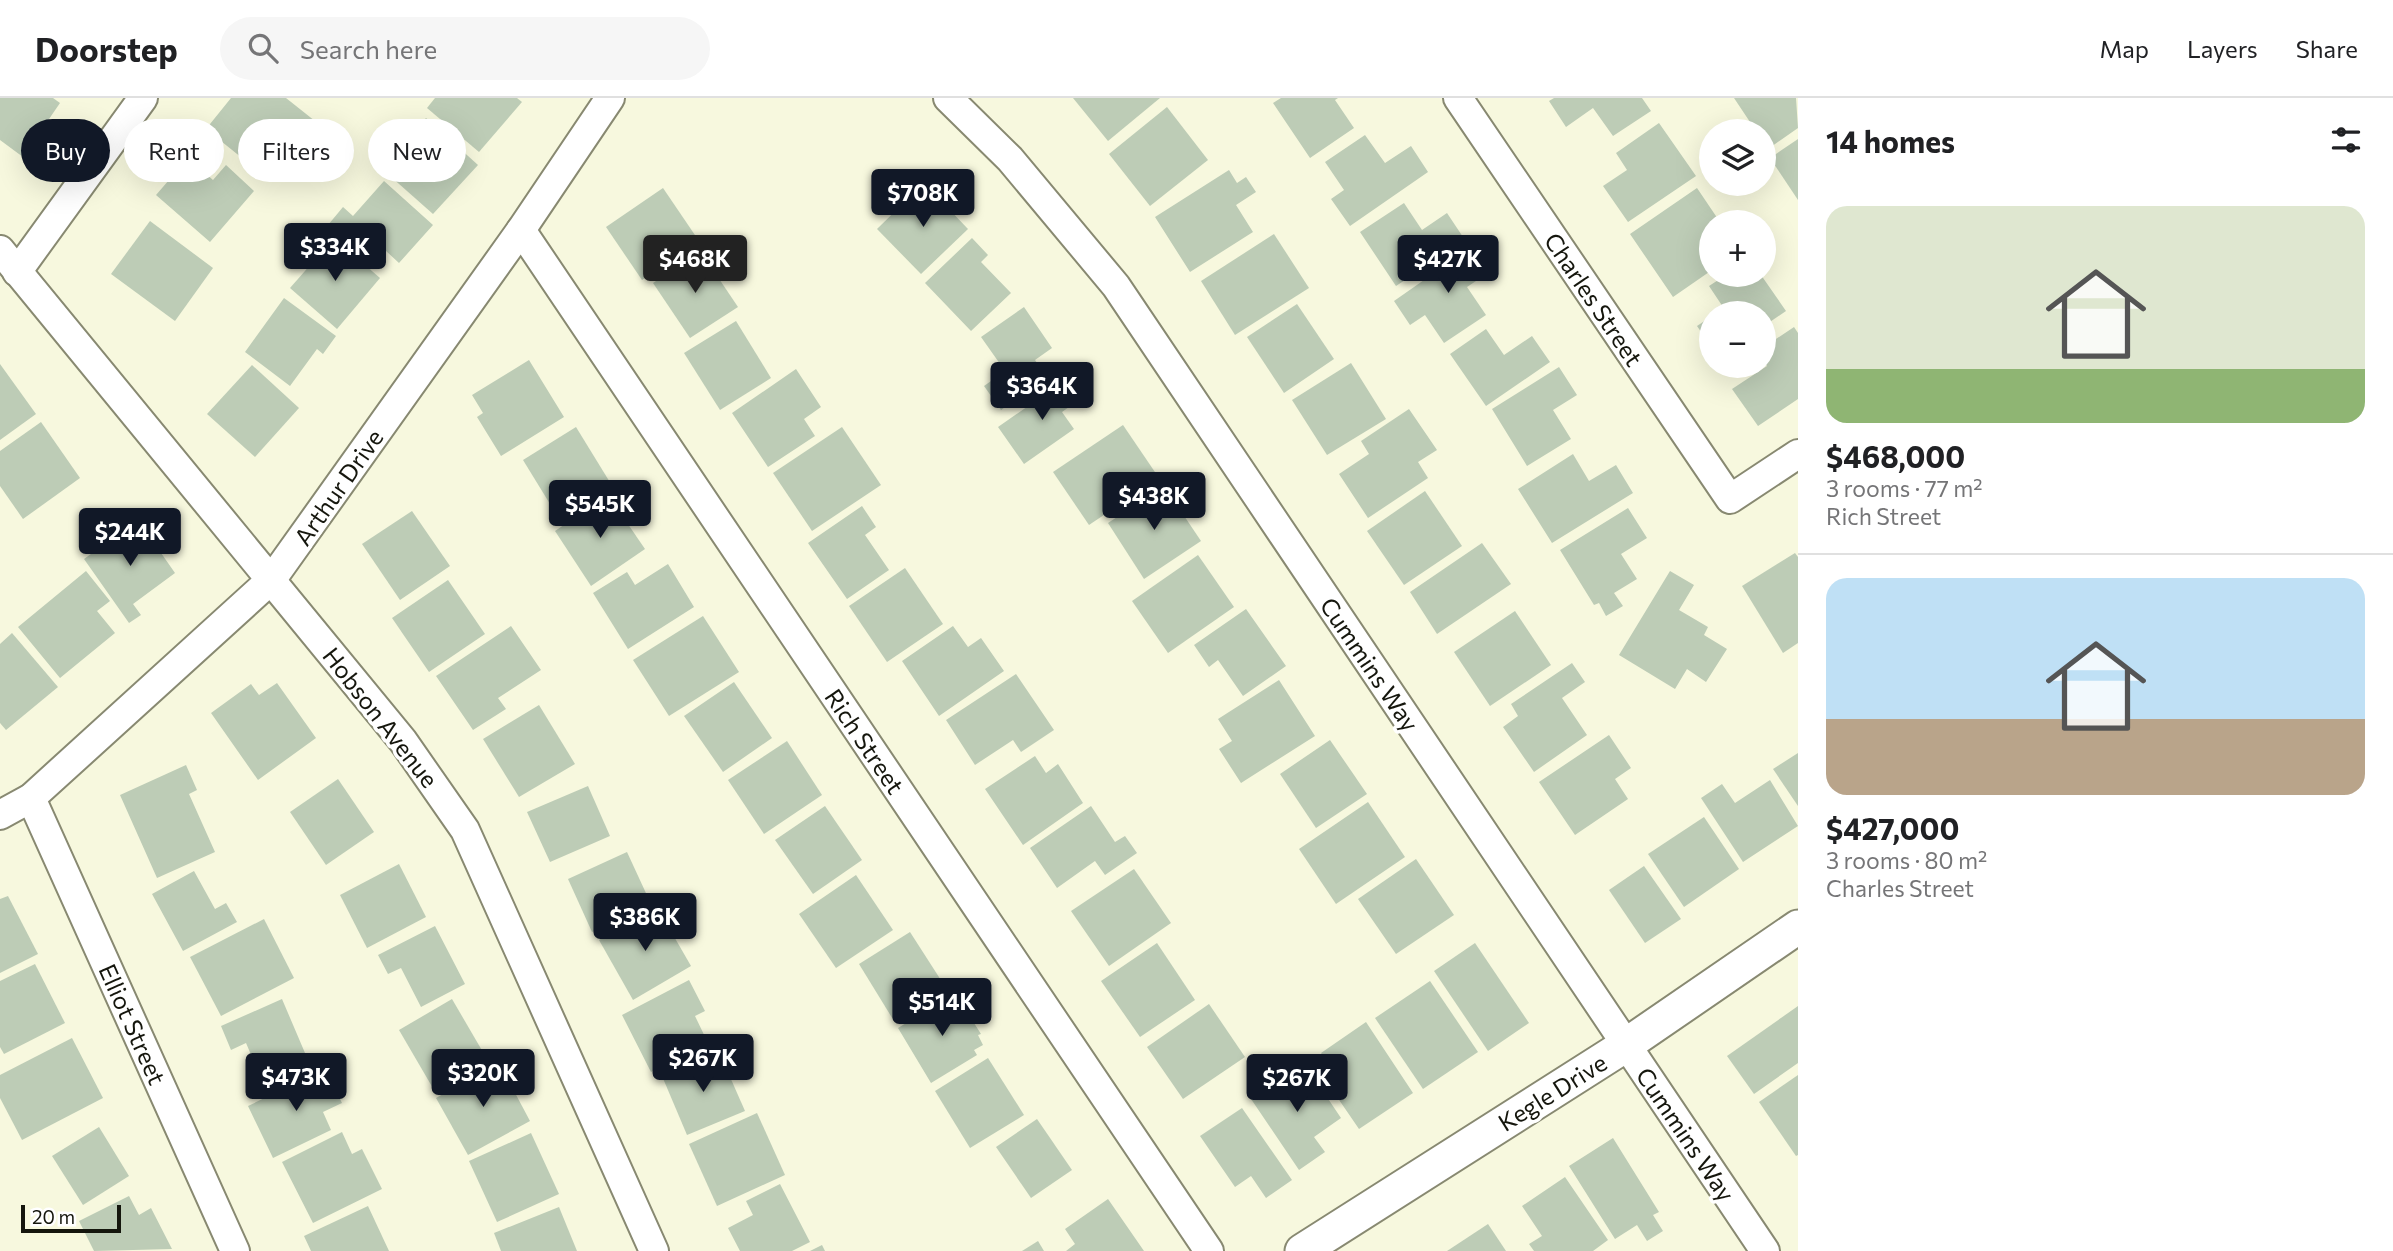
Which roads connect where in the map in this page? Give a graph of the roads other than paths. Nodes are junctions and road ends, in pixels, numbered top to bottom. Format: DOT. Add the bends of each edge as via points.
graph roads {
  1 [pos="142,98"];
  2 [pos="610,98"];
  3 [pos="947,98"];
  4 [pos="1458,98"];
  5 [pos="521,230"];
  6 [pos="9,261"];
  7 [pos="1798,454"];
  8 [pos="272,579"];
  9 [pos="31,797"];
  10 [pos="0,815"];
  11 [pos="1798,926"];
  12 [pos="1626,1045"];
  13 [pos="235,1251"];
  14 [pos="654,1251"];
  15 [pos="1209,1251"];
  16 [pos="1302,1251"];
  17 [pos="1765,1251"];
  1 -- 6 [label="street"];
  2 -- 5 [label="street, Arthur Drive"];
  3 -- 12 [label="street, Cummins Way" via="1010,159 1116,286"];
  4 -- 7 [label="street, Charles Street" via="1730,499"];
  5 -- 8 [label="street, Arthur Drive"];
  5 -- 15 [label="street, Rich Street"];
  6 -- 8 [label="street, Hobson Avenue"];
  8 -- 9 [label="street, Arthur Drive"];
  8 -- 14 [label="street, Hobson Avenue" via="403,741 465,830"];
  9 -- 10 [label="street, Arthur Drive"];
  9 -- 13 [label="street, Elliot Street"];
  11 -- 12 [label="street, Kegle Drive"];
  12 -- 16 [label="street, Kegle Drive"];
  12 -- 17 [label="street, Cummins Way"];
}
